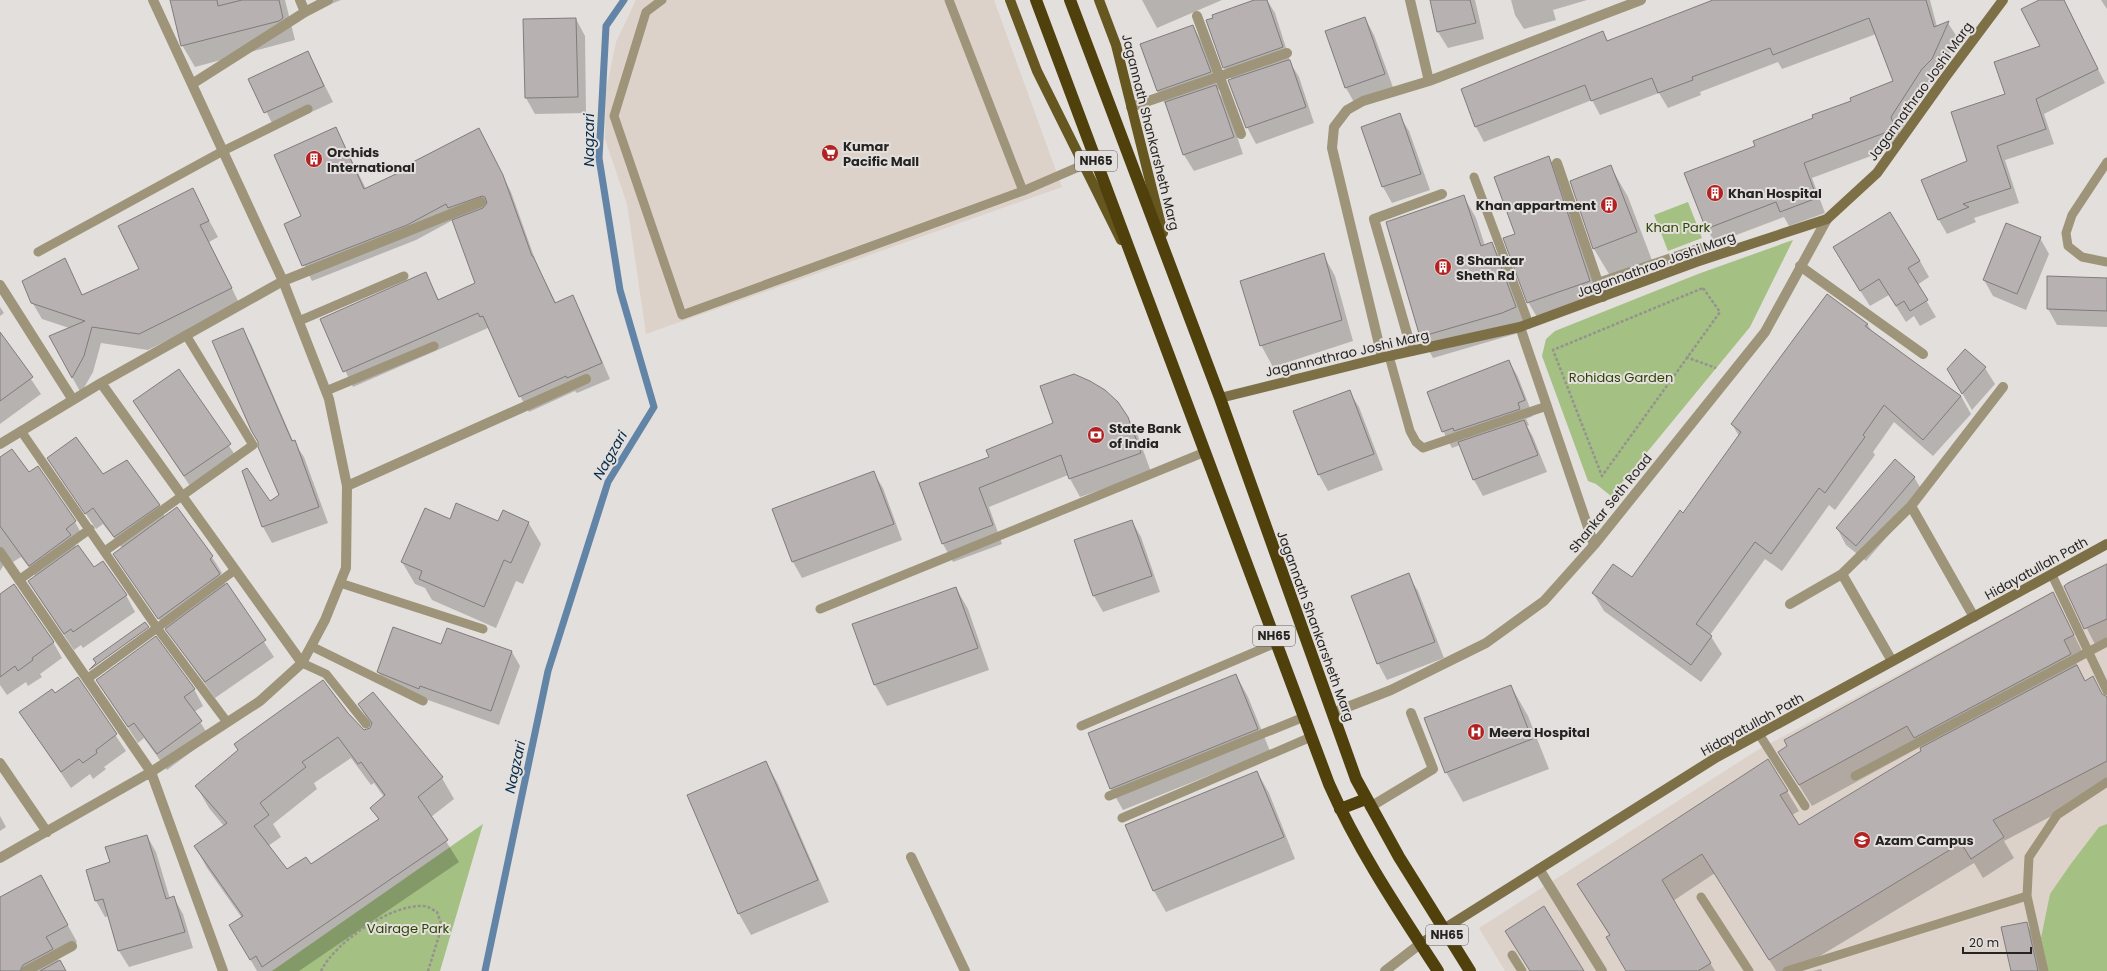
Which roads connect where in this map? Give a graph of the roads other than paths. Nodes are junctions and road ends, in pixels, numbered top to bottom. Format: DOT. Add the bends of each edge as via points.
graph roads {
  1 [pos="153,0"];
  2 [pos="300,0"];
  3 [pos="328,0"];
  4 [pos="662,0"];
  5 [pos="949,0"];
  6 [pos="1010,0"];
  7 [pos="1036,0"];
  8 [pos="1070,0"];
  9 [pos="1099,0"];
  10 [pos="1410,0"];
  11 [pos="1641,0"];
  12 [pos="2003,0"];
  13 [pos="305,12"];
  14 [pos="1197,16"];
  15 [pos="1287,53"];
  16 [pos="1220,77"];
  17 [pos="1429,80"];
  18 [pos="192,84"];
  19 [pos="1131,107"];
  20 [pos="308,109"];
  21 [pos="1241,134"];
  22 [pos="223,151"];
  23 [pos="2107,162"];
  24 [pos="1557,163"];
  25 [pos="1083,165"];
  26 [pos="1474,177"];
  27 [pos="1023,191"];
  28 [pos="1442,194"];
  29 [pos="480,202"];
  30 [pos="1827,219"];
  31 [pos="1701,248"];
  32 [pos="38,252"];
  33 [pos="2107,262"];
  34 [pos="1800,266"];
  35 [pos="1173,273"];
  36 [pos="404,276"];
  37 [pos="283,281"];
  38 [pos="1598,283"];
  39 [pos="0,284"];
  40 [pos="1143,285"];
  41 [pos="1603,297"];
  42 [pos="299,321"];
  43 [pos="1525,326"];
  44 [pos="186,335"];
  45 [pos="434,346"];
  46 [pos="1412,351"];
  47 [pos="1923,354"];
  48 [pos="1385,356"];
  49 [pos="586,378"];
  50 [pos="101,383"];
  51 [pos="2003,387"];
  52 [pos="326,391"];
  53 [pos="1220,398"];
  54 [pos="73,400"];
  55 [pos="1547,406"];
  56 [pos="21,431"];
  57 [pos="0,444"];
  58 [pos="1205,452"];
  59 [pos="347,486"];
  60 [pos="182,497"];
  61 [pos="1911,506"];
  62 [pos="90,529"];
  63 [pos="2107,544"];
  64 [pos="1594,545"];
  65 [pos="105,551"];
  66 [pos="0,552"];
  67 [pos="235,570"];
  68 [pos="1842,574"];
  69 [pos="2052,575"];
  70 [pos="19,580"];
  71 [pos="340,583"];
  72 [pos="1790,604"];
  73 [pos="820,609"];
  74 [pos="1974,617"];
  75 [pos="157,628"];
  76 [pos="484,629"];
  77 [pos="2107,642"];
  78 [pos="1276,643"];
  79 [pos="311,646"];
  80 [pos="2088,650"];
  81 [pos="1892,661"];
  82 [pos="302,663"];
  83 [pos="87,680"];
  84 [pos="2107,691"];
  85 [pos="423,701"];
  86 [pos="1332,713"];
  87 [pos="1410,713"];
  88 [pos="1304,717"];
  89 [pos="228,722"];
  90 [pos="366,724"];
  91 [pos="1081,726"];
  92 [pos="1759,734"];
  93 [pos="1311,737"];
  94 [pos="0,763"];
  95 [pos="151,772"];
  96 [pos="1855,776"];
  97 [pos="2107,782"];
  98 [pos="1109,796"];
  99 [pos="1368,803"];
  100 [pos="1805,806"];
  101 [pos="1340,809"];
  102 [pos="1122,818"];
  103 [pos="47,832"];
  104 [pos="911,857"];
  105 [pos="0,858"];
  106 [pos="1539,869"];
  107 [pos="2027,896"];
  108 [pos="1701,897"];
  109 [pos="1444,929"];
  110 [pos="1420,944"];
  111 [pos="72,946"];
  112 [pos="1512,955"];
  113 [pos="26,971"];
  114 [pos="223,971"];
  115 [pos="965,971"];
  116 [pos="1385,971"];
  117 [pos="1438,971"];
  118 [pos="1470,971"];
  119 [pos="1522,971"];
  120 [pos="1602,971"];
  121 [pos="1749,971"];
  122 [pos="1787,971"];
  123 [pos="2044,971"];
  1 -- 18 [label="street"];
  2 -- 13 [label="street"];
  3 -- 13 [label="street"];
  4 -- 27 [label="lane" via="646,12 614,116 682,315"];
  5 -- 27 [label="lane"];
  6 -- 25 [label="main road" via="1037,71"];
  7 -- 40 [label="highway, NH65"];
  8 -- 35 [label="highway, Jagannath Shankarsheth Marg / NH65"];
  9 -- 19 [label="main road, Jagannath Shankarsheth Marg" via="1116,45"];
  10 -- 17 [label="street"];
  11 -- 17 [label="street"];
  12 -- 30 [label="street, Jagannathrao Joshi Marg" via="1877,173"];
  13 -- 18 [label="street"];
  14 -- 16 [label="street"];
  15 -- 16 [label="street"];
  16 -- 19 [label="street"];
  16 -- 21 [label="street"];
  17 -- 48 [label="street" via="1363,101 1347,110 1334,127 1332,148"];
  18 -- 22 [label="street"];
  19 -- 35 [label="main road, Jagannath Shankarsheth Marg"];
  20 -- 22 [label="lane"];
  22 -- 32 [label="lane"];
  22 -- 37 [label="street"];
  23 -- 33 [label="lane" via="2072,215 2066,233 2068,246 2082,257"];
  24 -- 38 [label="street"];
  25 -- 27 [label="lane"];
  25 -- 40 [label="main road"];
  26 -- 43 [label="lane"];
  28 -- 46 [label="street" via="1374,219"];
  29 -- 37 [label="street"];
  30 -- 34 [label="street, Shankar Seth Road"];
  30 -- 41 [label="street, Jagannathrao Joshi Marg" via="1696,262"];
  31 -- 38 [label="street"];
  34 -- 47 [label="street"];
  34 -- 64 [label="street, Shankar Seth Road" via="1765,332"];
  35 -- 53 [label="highway, Jagannath Shankarsheth Marg / NH65"];
  36 -- 42 [label="lane"];
  37 -- 42 [label="street"];
  37 -- 44 [label="street"];
  38 -- 41 [label="street"];
  39 -- 54 [label="street"];
  40 -- 58 [label="highway, NH65"];
  41 -- 43 [label="street, Jagannathrao Joshi Marg"];
  42 -- 52 [label="street"];
  43 -- 46 [label="street, Jagannathrao Joshi Marg"];
  43 -- 55 [label="street"];
  44 -- 50 [label="street"];
  44 -- 60 [label="lane" via="253,445"];
  45 -- 52 [label="lane"];
  46 -- 48 [label="street, Jagannathrao Joshi Marg"];
  48 -- 53 [label="street, Jagannathrao Joshi Marg"];
  48 -- 55 [label="lane" via="1410,431 1423,448"];
  49 -- 59 [label="street"];
  50 -- 54 [label="street"];
  50 -- 60 [label="street"];
  51 -- 61 [label="street"];
  52 -- 59 [label="street"];
  53 -- 86 [label="highway, Jagannath Shankarsheth Marg / NH65"];
  54 -- 56 [label="street"];
  55 -- 64 [label="street"];
  56 -- 57 [label="street"];
  56 -- 62 [label="lane"];
  58 -- 73 [label="lane"];
  58 -- 78 [label="highway, NH65"];
  59 -- 71 [label="street" via="346,568"];
  60 -- 65 [label="lane"];
  60 -- 67 [label="street"];
  61 -- 68 [label="street"];
  61 -- 74 [label="street"];
  62 -- 65 [label="lane"];
  62 -- 70 [label="lane"];
  63 -- 69 [label="street, Hidayatullah Path"];
  64 -- 86 [label="street, Shankar Seth Road" via="1544,601 1486,643 1391,690"];
  65 -- 75 [label="lane"];
  66 -- 70 [label="street"];
  67 -- 75 [label="lane"];
  67 -- 82 [label="street"];
  68 -- 72 [label="street"];
  68 -- 81 [label="street"];
  69 -- 74 [label="street, Hidayatullah Path"];
  69 -- 80 [label="lane"];
  70 -- 83 [label="street"];
  71 -- 76 [label="lane"];
  71 -- 79 [label="street"];
  74 -- 81 [label="street, Hidayatullah Path"];
  75 -- 83 [label="lane"];
  75 -- 89 [label="lane"];
  77 -- 80 [label="lane"];
  78 -- 88 [label="highway, NH65"];
  78 -- 91 [label="lane"];
  79 -- 82 [label="street"];
  79 -- 85 [label="lane"];
  80 -- 84 [label="lane"];
  80 -- 96 [label="lane"];
  81 -- 92 [label="street, Hidayatullah Path"];
  82 -- 89 [label="street" via="260,701"];
  82 -- 90 [label="lane" via="326,674"];
  83 -- 95 [label="street"];
  86 -- 99 [label="highway, Jagannath Shankarsheth Marg / NH65" via="1356,779"];
  87 -- 99 [label="street" via="1433,769"];
  88 -- 93 [label="highway, NH65"];
  88 -- 98 [label="lane"];
  89 -- 95 [label="street"];
  92 -- 100 [label="lane"];
  92 -- 106 [label="street, Hidayatullah Path" via="1717,757"];
  93 -- 101 [label="highway, NH65"];
  93 -- 102 [label="lane"];
  94 -- 103 [label="street"];
  95 -- 103 [label="street"];
  95 -- 114 [label="street"];
  97 -- 107 [label="lane" via="2057,815 2029,857"];
  99 -- 101 [label="highway"];
  99 -- 109 [label="highway, Jagannath Shankarsheth Marg / NH65"];
  101 -- 110 [label="highway, NH65"];
  103 -- 105 [label="street"];
  104 -- 115 [label="street"];
  106 -- 109 [label="street, Hidayatullah Path"];
  106 -- 120 [label="street"];
  107 -- 122 [label="lane"];
  107 -- 123 [label="lane"];
  108 -- 121 [label="lane"];
  109 -- 110 [label="street, Hidayatullah Path"];
  109 -- 118 [label="highway, Jagannath Shankarsheth Marg / NH65"];
  110 -- 116 [label="street"];
  110 -- 117 [label="highway, NH65"];
  111 -- 113 [label="street"];
  112 -- 119 [label="lane"];
}
